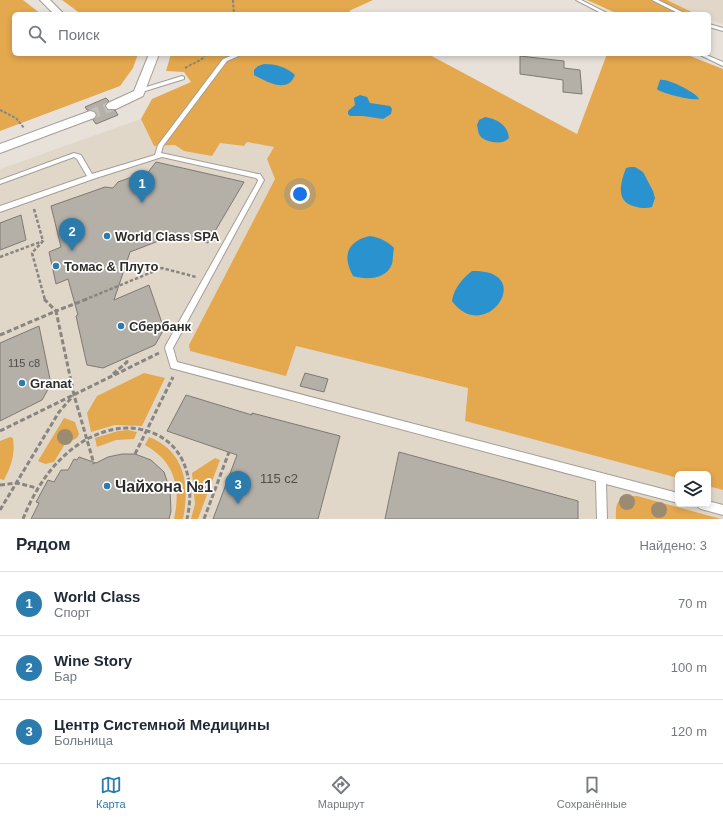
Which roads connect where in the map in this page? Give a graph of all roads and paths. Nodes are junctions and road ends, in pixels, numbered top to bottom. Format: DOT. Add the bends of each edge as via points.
graph roads {
  1 [pos="45,0"];
  2 [pos="234,0"];
  3 [pos="578,0"];
  4 [pos="654,0"];
  5 [pos="57,12"];
  6 [pos="234,12"];
  7 [pos="603,12"];
  8 [pos="680,12"];
  9 [pos="711,26"];
  10 [pos="723,30"];
  11 [pos="153,56"];
  12 [pos="204,56"];
  13 [pos="236,56"];
  14 [pos="705,56"];
  15 [pos="723,64"];
  16 [pos="182,78"];
  17 [pos="142,90"];
  18 [pos="112,106"];
  19 [pos="0,110"];
  20 [pos="90,115"];
  21 [pos="25,140"];
  22 [pos="0,149"];
  23 [pos="158,155"];
  24 [pos="91,177"];
  25 [pos="0,182"];
  26 [pos="31,198"];
  27 [pos="0,209"];
  28 [pos="43,240"];
  29 [pos="0,257"];
  30 [pos="207,280"];
  31 [pos="56,311"];
  32 [pos="0,335"];
  33 [pos="169,348"];
  34 [pos="126,358"];
  35 [pos="179,366"];
  36 [pos="110,377"];
  37 [pos="74,394"];
  38 [pos="147,430"];
  39 [pos="0,431"];
  40 [pos="87,439"];
  41 [pos="229,452"];
  42 [pos="135,454"];
  43 [pos="94,464"];
  44 [pos="601,478"];
  45 [pos="17,483"];
  46 [pos="0,485"];
  47 [pos="37,488"];
  48 [pos="675,497"];
  49 [pos="2,504"];
  50 [pos="711,507"];
  51 [pos="0,510"];
  52 [pos="723,510"];
  53 [pos="23,519"];
  54 [pos="187,519"];
  55 [pos="204,519"];
  56 [pos="602,519"];
  1 -- 5 [label="street"];
  2 -- 6 [label="path"];
  3 -- 7 [label="lane"];
  4 -- 8 [label="lane"];
  9 -- 10 [label="lane"];
  11 -- 17 [label="street"];
  12 -- 16 [label="path" via="179,74"];
  13 -- 23 [label="lane" via="225,60 160,146"];
  14 -- 15 [label="lane"];
  16 -- 17 [label="lane"];
  17 -- 18 [label="street" via="134,97"];
  19 -- 21 [label="path" via="16,118 24,127"];
  20 -- 21 [label="street"];
  21 -- 22 [label="street"];
  23 -- 24 [label="lane"];
  23 -- 30 [label="lane" via="260,178 260,183"];
  24 -- 25 [label="lane" via="79,157 74,155"];
  24 -- 26 [label="lane"];
  26 -- 27 [label="lane"];
  26 -- 28 [label="path"];
  28 -- 29 [label="path"];
  28 -- 31 [label="path" via="32,253 43,298"];
  30 -- 31 [label="path" via="162,268"];
  30 -- 33 [label="lane"];
  31 -- 32 [label="path"];
  31 -- 37 [label="path"];
  33 -- 35 [label="lane" via="174,365"];
  33 -- 36 [label="path"];
  34 -- 36 [label="path" via="128,362"];
  35 -- 38 [label="path"];
  35 -- 44 [label="lane"];
  36 -- 37 [label="path"];
  37 -- 39 [label="path"];
  37 -- 40 [label="path"];
  37 -- 45 [label="path" via="59,412"];
  38 -- 40 [label="path" via="122,428"];
  38 -- 42 [label="path"];
  38 -- 54 [label="path" via="168,440 182,458 190,489"];
  40 -- 43 [label="path"];
  40 -- 47 [label="path" via="56,463"];
  41 -- 55 [label="path"];
  44 -- 48 [label="lane"];
  44 -- 56 [label="lane"];
  45 -- 46 [label="path"];
  45 -- 47 [label="path"];
  45 -- 49 [label="path"];
  47 -- 53 [label="path"];
  49 -- 51 [label="path"];
  50 -- 52 [label="lane"];
}
